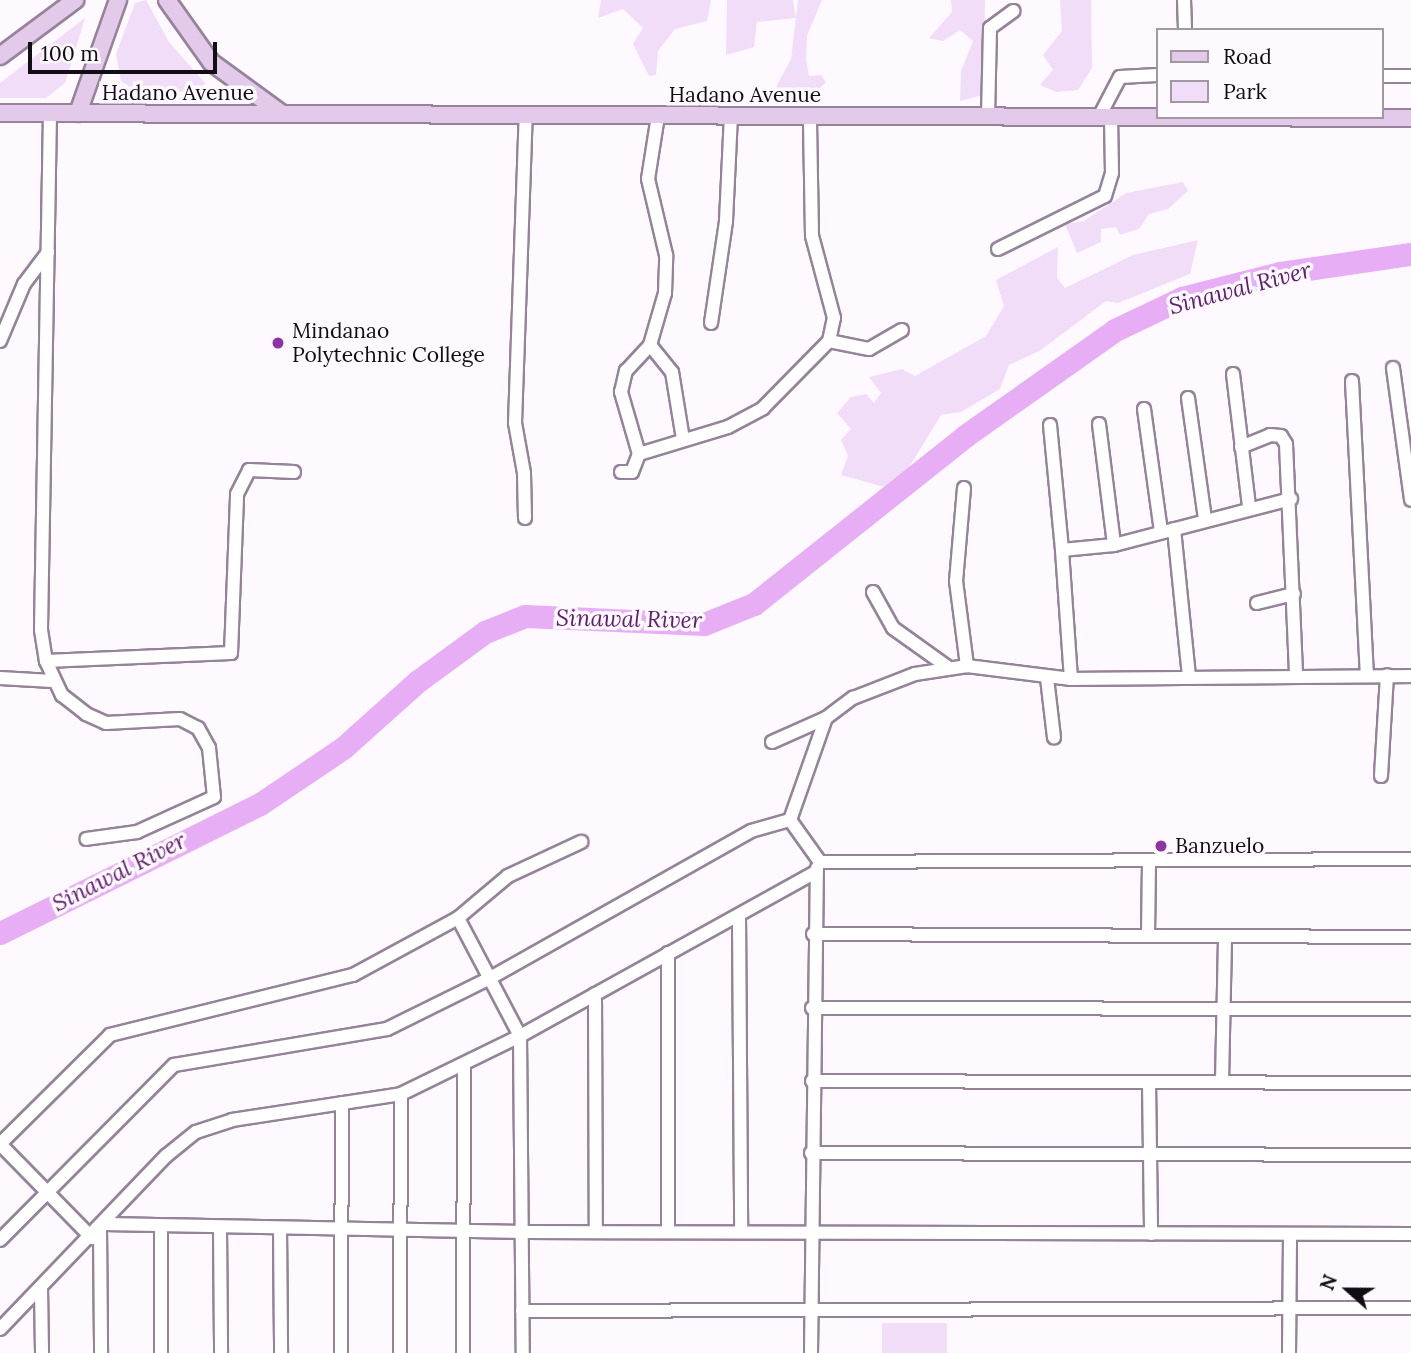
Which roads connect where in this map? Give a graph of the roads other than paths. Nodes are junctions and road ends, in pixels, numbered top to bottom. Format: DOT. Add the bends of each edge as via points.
graph roads {
  1 [pos="75,0"];
  2 [pos="118,0"];
  3 [pos="167,0"];
  4 [pos="1184,0"];
  5 [pos="1013,11"];
  6 [pos="1185,28"];
  7 [pos="0,56"];
  8 [pos="1156,75"];
  9 [pos="1383,76"];
  10 [pos="1411,76"];
  11 [pos="0,113"];
  12 [pos="50,113"];
  13 [pos="78,113"];
  14 [pos="283,114"];
  15 [pos="526,115"];
  16 [pos="657,116"];
  17 [pos="731,116"];
  18 [pos="810,116"];
  19 [pos="988,117"];
  20 [pos="1105,117"];
  21 [pos="1156,117"];
  22 [pos="1383,118"];
  23 [pos="1411,118"];
  24 [pos="998,249"];
  25 [pos="48,252"];
  26 [pos="711,323"];
  27 [pos="902,330"];
  28 [pos="0,341"];
  29 [pos="829,341"];
  30 [pos="650,345"];
  31 [pos="1394,368"];
  32 [pos="1233,374"];
  33 [pos="1352,381"];
  34 [pos="1188,398"];
  35 [pos="1144,409"];
  36 [pos="1099,424"];
  37 [pos="1049,425"];
  38 [pos="683,439"];
  39 [pos="1241,447"];
  40 [pos="639,454"];
  41 [pos="621,471"];
  42 [pos="294,472"];
  43 [pos="964,488"];
  44 [pos="1292,499"];
  45 [pos="1411,500"];
  46 [pos="1249,507"];
  47 [pos="525,518"];
  48 [pos="1205,519"];
  49 [pos="1168,530"];
  50 [pos="1114,545"];
  51 [pos="1062,550"];
  52 [pos="873,592"];
  53 [pos="1294,594"];
  54 [pos="1256,603"];
  55 [pos="46,661"];
  56 [pos="967,666"];
  57 [pos="949,667"];
  58 [pos="1296,674"];
  59 [pos="1387,675"];
  60 [pos="1189,676"];
  61 [pos="1367,676"];
  62 [pos="1411,676"];
  63 [pos="0,678"];
  64 [pos="1047,678"];
  65 [pos="1071,679"];
  66 [pos="52,681"];
  67 [pos="826,718"];
  68 [pos="1054,738"];
  69 [pos="772,742"];
  70 [pos="1381,776"];
  71 [pos="790,820"];
  72 [pos="86,839"];
  73 [pos="581,842"];
  74 [pos="1411,859"];
  75 [pos="1149,860"];
  76 [pos="817,868"];
  77 [pos="457,918"];
  78 [pos="739,918"];
  79 [pos="813,933"];
  80 [pos="1148,935"];
  81 [pos="1225,936"];
  82 [pos="1411,937"];
  83 [pos="668,953"];
  84 [pos="492,977"];
  85 [pos="595,995"];
  86 [pos="812,1009"];
  87 [pos="1223,1009"];
  88 [pos="1411,1009"];
  89 [pos="520,1036"];
  90 [pos="464,1064"];
  91 [pos="812,1081"];
  92 [pos="1222,1082"];
  93 [pos="1149,1083"];
  94 [pos="1411,1083"];
  95 [pos="401,1094"];
  96 [pos="342,1103"];
  97 [pos="0,1121"];
  98 [pos="3,1140"];
  99 [pos="811,1153"];
  100 [pos="1148,1153"];
  101 [pos="1411,1155"];
  102 [pos="47,1193"];
  103 [pos="161,1227"];
  104 [pos="279,1228"];
  105 [pos="220,1229"];
  106 [pos="99,1230"];
  107 [pos="341,1230"];
  108 [pos="668,1230"];
  109 [pos="741,1230"];
  110 [pos="401,1231"];
  111 [pos="464,1231"];
  112 [pos="596,1231"];
  113 [pos="812,1231"];
  114 [pos="524,1232"];
  115 [pos="1151,1234"];
  116 [pos="1411,1234"];
  117 [pos="1290,1236"];
  118 [pos="0,1240"];
  119 [pos="41,1288"];
  120 [pos="1411,1308"];
  121 [pos="811,1309"];
  122 [pos="522,1311"];
  123 [pos="1289,1312"];
  124 [pos="0,1329"];
  125 [pos="42,1353"];
  126 [pos="102,1353"];
  127 [pos="160,1353"];
  128 [pos="220,1353"];
  129 [pos="281,1353"];
  130 [pos="341,1353"];
  131 [pos="400,1353"];
  132 [pos="463,1353"];
  133 [pos="523,1353"];
  134 [pos="811,1353"];
  135 [pos="1289,1353"];
  1 -- 7 [label="main road"];
  2 -- 13 [label="main road"];
  3 -- 14 [label="main road" via="211,62"];
  4 -- 6 [label="street"];
  5 -- 19 [label="street" via="990,29"];
  8 -- 20 [label="street" via="1120,77"];
  9 -- 10 [label="street"];
  11 -- 12 [label="main road, Hadano Avenue"];
  12 -- 13 [label="main road, Hadano Avenue"];
  12 -- 25 [label="street"];
  13 -- 14 [label="main road, Hadano Avenue"];
  14 -- 15 [label="main road, Hadano Avenue"];
  15 -- 16 [label="main road, Hadano Avenue"];
  15 -- 47 [label="street" via="515,423 524,473"];
  16 -- 17 [label="main road, Hadano Avenue"];
  16 -- 30 [label="street" via="648,188 667,278"];
  17 -- 18 [label="main road, Hadano Avenue"];
  17 -- 26 [label="street" via="726,221"];
  18 -- 19 [label="main road, Hadano Avenue"];
  18 -- 29 [label="street" via="812,236 834,318"];
  19 -- 20 [label="main road, Hadano Avenue"];
  20 -- 21 [label="main road, Hadano Avenue"];
  20 -- 24 [label="street" via="1112,173 1105,196"];
  22 -- 23 [label="main road, Hadano Avenue"];
  25 -- 28 [label="street" via="24,284"];
  25 -- 55 [label="street" via="41,630"];
  27 -- 29 [label="street" via="869,349"];
  29 -- 38 [label="street" via="763,408"];
  30 -- 38 [label="street" via="672,372"];
  30 -- 40 [label="street" via="626,371 621,392"];
  31 -- 45 [label="street"];
  32 -- 39 [label="street"];
  33 -- 61 [label="street"];
  34 -- 48 [label="street"];
  35 -- 49 [label="street"];
  36 -- 50 [label="street"];
  37 -- 51 [label="street"];
  38 -- 40 [label="street"];
  39 -- 44 [label="street" via="1270,435 1284,439"];
  39 -- 46 [label="street"];
  40 -- 41 [label="street" via="632,472"];
  42 -- 55 [label="street" via="249,470 240,487 231,653"];
  43 -- 56 [label="street" via="956,581"];
  44 -- 46 [label="street"];
  44 -- 53 [label="street"];
  46 -- 48 [label="street"];
  48 -- 49 [label="street"];
  49 -- 50 [label="street"];
  49 -- 60 [label="street"];
  50 -- 51 [label="street"];
  51 -- 65 [label="street"];
  52 -- 57 [label="street" via="893,628"];
  53 -- 54 [label="street"];
  53 -- 58 [label="street"];
  55 -- 66 [label="street"];
  56 -- 57 [label="street"];
  56 -- 64 [label="street"];
  57 -- 67 [label="street" via="878,687"];
  58 -- 60 [label="street"];
  58 -- 61 [label="street"];
  59 -- 61 [label="street"];
  59 -- 62 [label="street"];
  59 -- 70 [label="street"];
  60 -- 65 [label="street"];
  63 -- 66 [label="street"];
  64 -- 65 [label="street"];
  64 -- 68 [label="street"];
  66 -- 72 [label="street" via="67,702 106,723 180,719 198,728 209,748 214,797 137,832"];
  67 -- 69 [label="street"];
  67 -- 71 [label="street"];
  71 -- 76 [label="street"];
  71 -- 84 [label="street" via="751,831"];
  73 -- 77 [label="street" via="508,876"];
  74 -- 75 [label="street"];
  75 -- 76 [label="street"];
  75 -- 80 [label="street"];
  76 -- 78 [label="street"];
  76 -- 79 [label="street"];
  77 -- 84 [label="street"];
  77 -- 98 [label="street" via="341,979 122,1028 99,1042"];
  78 -- 83 [label="street"];
  78 -- 109 [label="street"];
  79 -- 80 [label="street"];
  79 -- 86 [label="street"];
  80 -- 81 [label="street"];
  81 -- 82 [label="street"];
  81 -- 87 [label="street"];
  83 -- 85 [label="street"];
  83 -- 108 [label="street"];
  84 -- 89 [label="street"];
  84 -- 102 [label="street" via="368,1036 174,1065"];
  85 -- 89 [label="street"];
  85 -- 112 [label="street"];
  86 -- 87 [label="street"];
  86 -- 91 [label="street"];
  87 -- 88 [label="street"];
  87 -- 92 [label="street"];
  89 -- 90 [label="street"];
  89 -- 114 [label="street"];
  90 -- 95 [label="street"];
  90 -- 111 [label="street"];
  91 -- 93 [label="street"];
  91 -- 99 [label="street"];
  92 -- 93 [label="street"];
  92 -- 94 [label="street"];
  93 -- 100 [label="street"];
  95 -- 96 [label="street"];
  95 -- 110 [label="street"];
  96 -- 106 [label="street" via="232,1120 196,1132 166,1156"];
  96 -- 107 [label="street"];
  97 -- 98 [label="street"];
  98 -- 102 [label="street"];
  99 -- 100 [label="street"];
  99 -- 113 [label="street"];
  100 -- 101 [label="street"];
  100 -- 115 [label="street"];
  102 -- 106 [label="street"];
  102 -- 118 [label="street"];
  103 -- 105 [label="street"];
  103 -- 106 [label="street"];
  103 -- 127 [label="street"];
  104 -- 105 [label="street"];
  104 -- 107 [label="street"];
  104 -- 129 [label="street"];
  105 -- 128 [label="street"];
  106 -- 119 [label="street"];
  106 -- 126 [label="street"];
  107 -- 110 [label="street"];
  107 -- 130 [label="street"];
  108 -- 109 [label="street"];
  108 -- 112 [label="street"];
  109 -- 113 [label="street"];
  110 -- 111 [label="street"];
  110 -- 131 [label="street"];
  111 -- 114 [label="street"];
  111 -- 132 [label="street"];
  112 -- 114 [label="street"];
  113 -- 115 [label="street"];
  113 -- 121 [label="street"];
  114 -- 122 [label="street"];
  115 -- 117 [label="street"];
  116 -- 117 [label="street"];
  117 -- 123 [label="street"];
  119 -- 124 [label="street"];
  119 -- 125 [label="street"];
  120 -- 123 [label="street"];
  121 -- 122 [label="street"];
  121 -- 123 [label="street"];
  121 -- 134 [label="street"];
  122 -- 133 [label="street"];
  123 -- 135 [label="street"];
}
